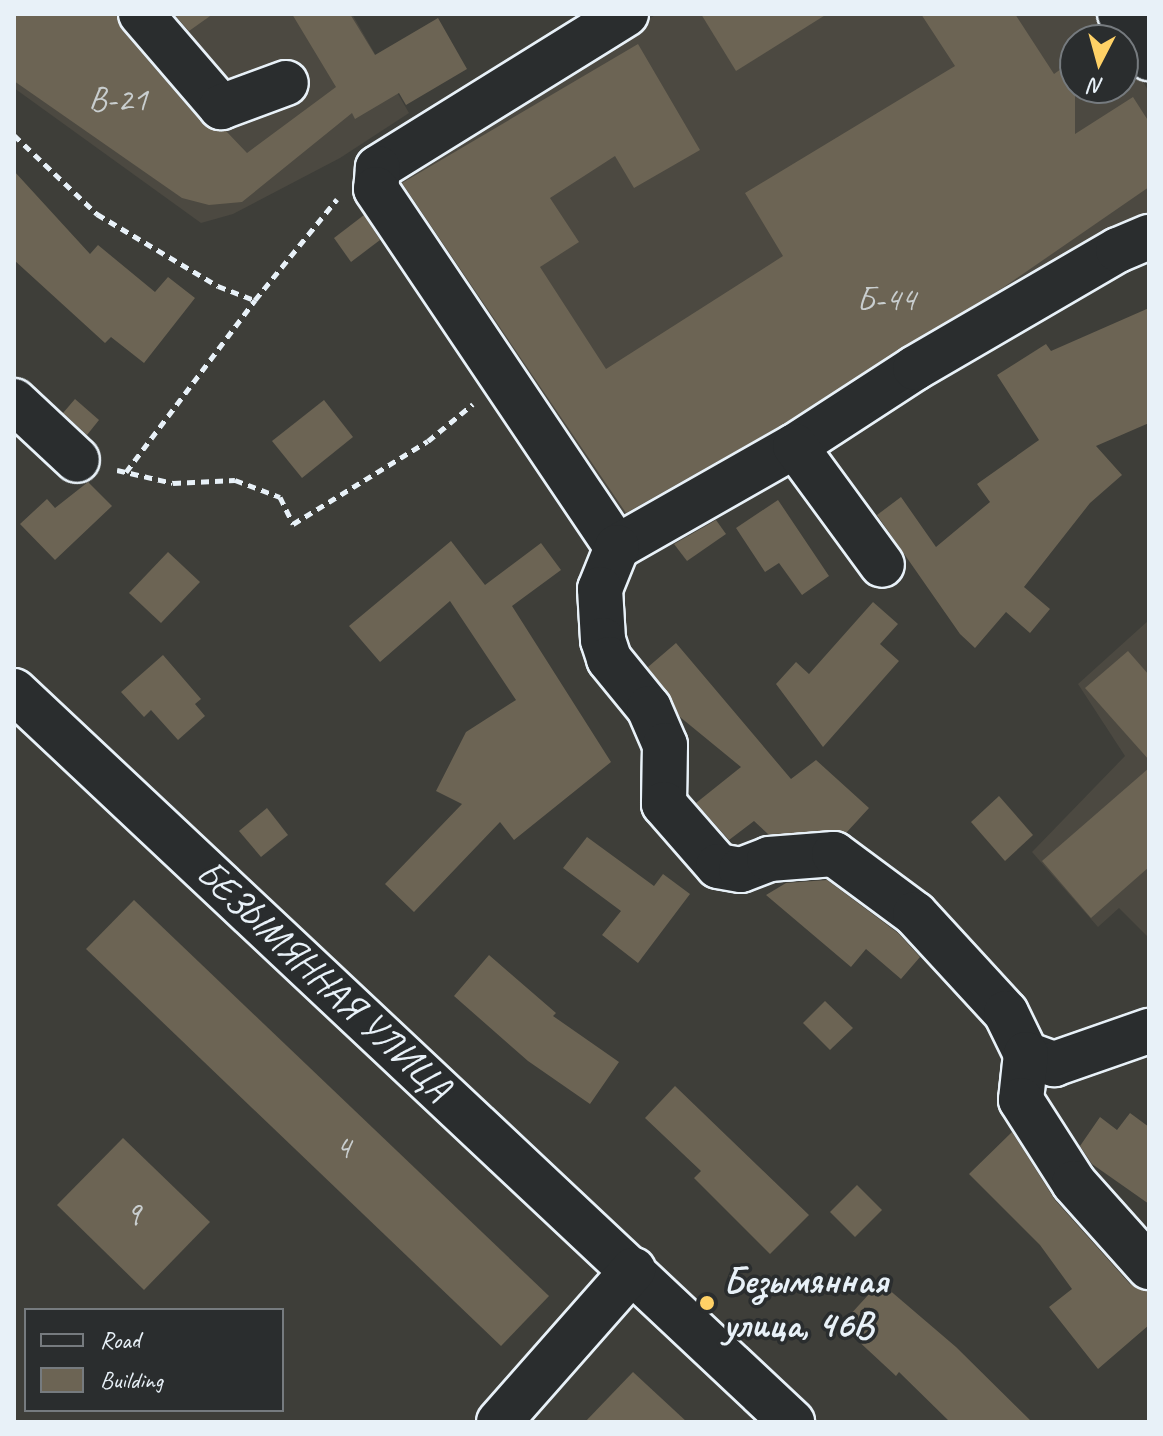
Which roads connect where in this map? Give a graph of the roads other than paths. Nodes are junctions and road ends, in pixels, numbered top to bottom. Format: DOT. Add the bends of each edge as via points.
graph roads {
  1 [pos="141,14"];
  2 [pos="626,14"];
  3 [pos="1120,14"];
  4 [pos="1149,58"];
  5 [pos="286,83"];
  6 [pos="1149,237"];
  7 [pos="14,401"];
  8 [pos="795,446"];
  9 [pos="77,460"];
  10 [pos="617,547"];
  11 [pos="882,565"];
  12 [pos="14,691"];
  13 [pos="1149,1031"];
  14 [pos="1026,1054"];
  15 [pos="1149,1267"];
  16 [pos="633,1270"];
  17 [pos="499,1422"];
  18 [pos="792,1422"];
  1 -- 5 [label="street" via="221,107"];
  2 -- 10 [label="street" via="378,168 376,189"];
  3 -- 4 [label="street"];
  6 -- 8 [label="street" via="915,368"];
  7 -- 9 [label="street"];
  8 -- 10 [label="street"];
  8 -- 11 [label="street"];
  10 -- 14 [label="street" via="600,589 603,640 609,659 649,708 665,745 664,804 718,866 741,870 769,859 834,854 915,914 1006,1013"];
  12 -- 16 [label="street, БЕЗЫМЯННАЯ УЛИЦА"];
  13 -- 14 [label="street" via="1054,1064"];
  14 -- 15 [label="street" via="1021,1100 1074,1183"];
  16 -- 17 [label="street"];
  16 -- 18 [label="street, БЕЗЫМЯННАЯ УЛИЦА"];
}
